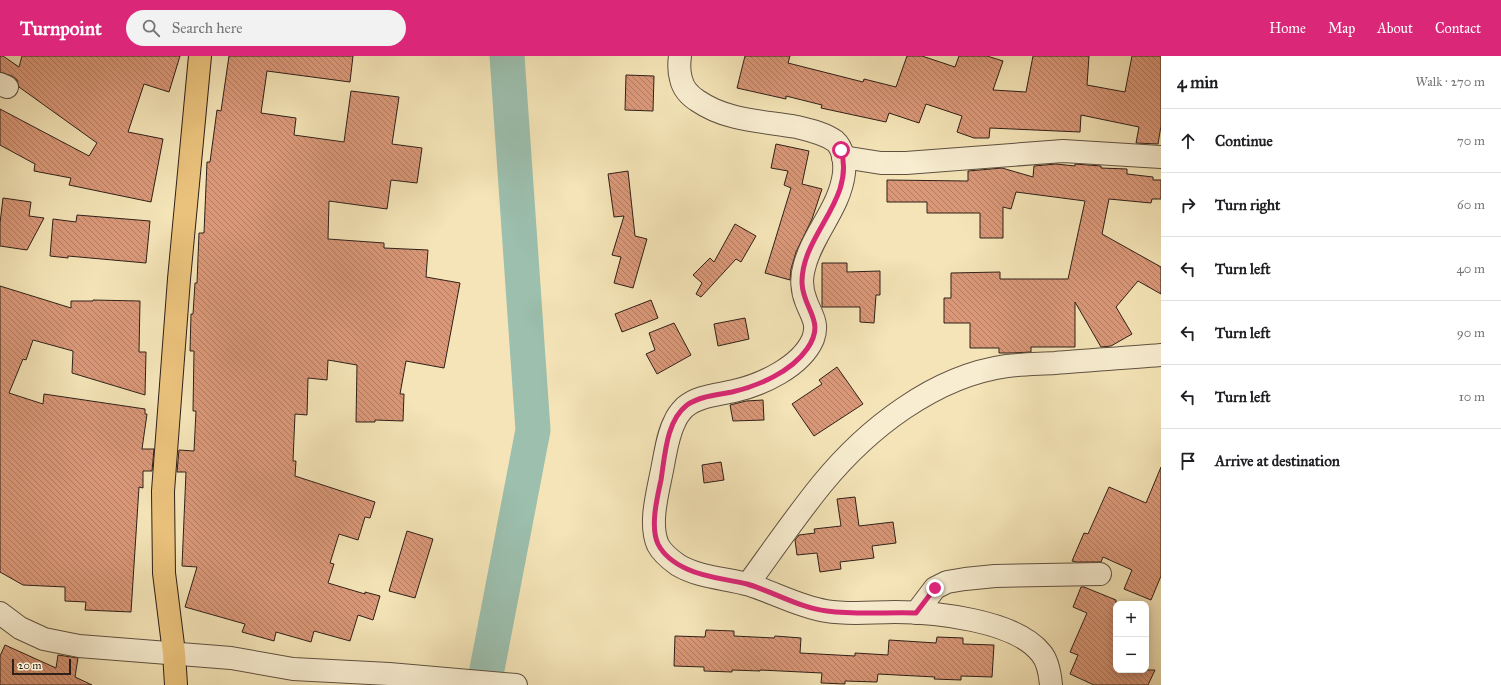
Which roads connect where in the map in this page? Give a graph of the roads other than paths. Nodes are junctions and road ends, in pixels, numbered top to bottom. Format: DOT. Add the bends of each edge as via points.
graph roads {
  1 [pos="200,56"];
  2 [pos="680,56"];
  3 [pos="843,157"];
  4 [pos="1161,157"];
  5 [pos="1161,355"];
  6 [pos="1100,574"];
  7 [pos="748,584"];
  8 [pos="0,613"];
  9 [pos="916,613"];
  10 [pos="174,653"];
  11 [pos="293,669"];
  12 [pos="176,685"];
  13 [pos="278,685"];
  14 [pos="516,685"];
  15 [pos="1051,685"];
  1 -- 10 [label="highway" via="179,279 163,491 164,573"];
  2 -- 3 [label="street" via="681,81 690,95 702,104 721,113 806,129 823,135 836,142"];
  3 -- 4 [label="street" via="881,163 1063,151"];
  3 -- 7 [label="street" via="844,172 840,189 802,272 805,301 812,313 815,326 807,350 770,379 752,387 705,397 688,405 676,418 670,434 656,505 655,527 658,544 666,555 688,570"];
  5 -- 7 [label="street" via="1006,366 970,375 934,390 889,420 838,467"];
  6 -- 9 [label="street" via="994,576 946,582 935,588"];
  7 -- 9 [label="street" via="825,611"];
  8 -- 10 [label="street" via="20,628 44,639 79,646"];
  9 -- 15 [label="street" via="965,619 1018,634 1042,654 1050,673"];
  10 -- 11 [label="street" via="231,658"];
  10 -- 12 [label="highway"];
  11 -- 13 [label="street"];
  11 -- 14 [label="street"];
}
